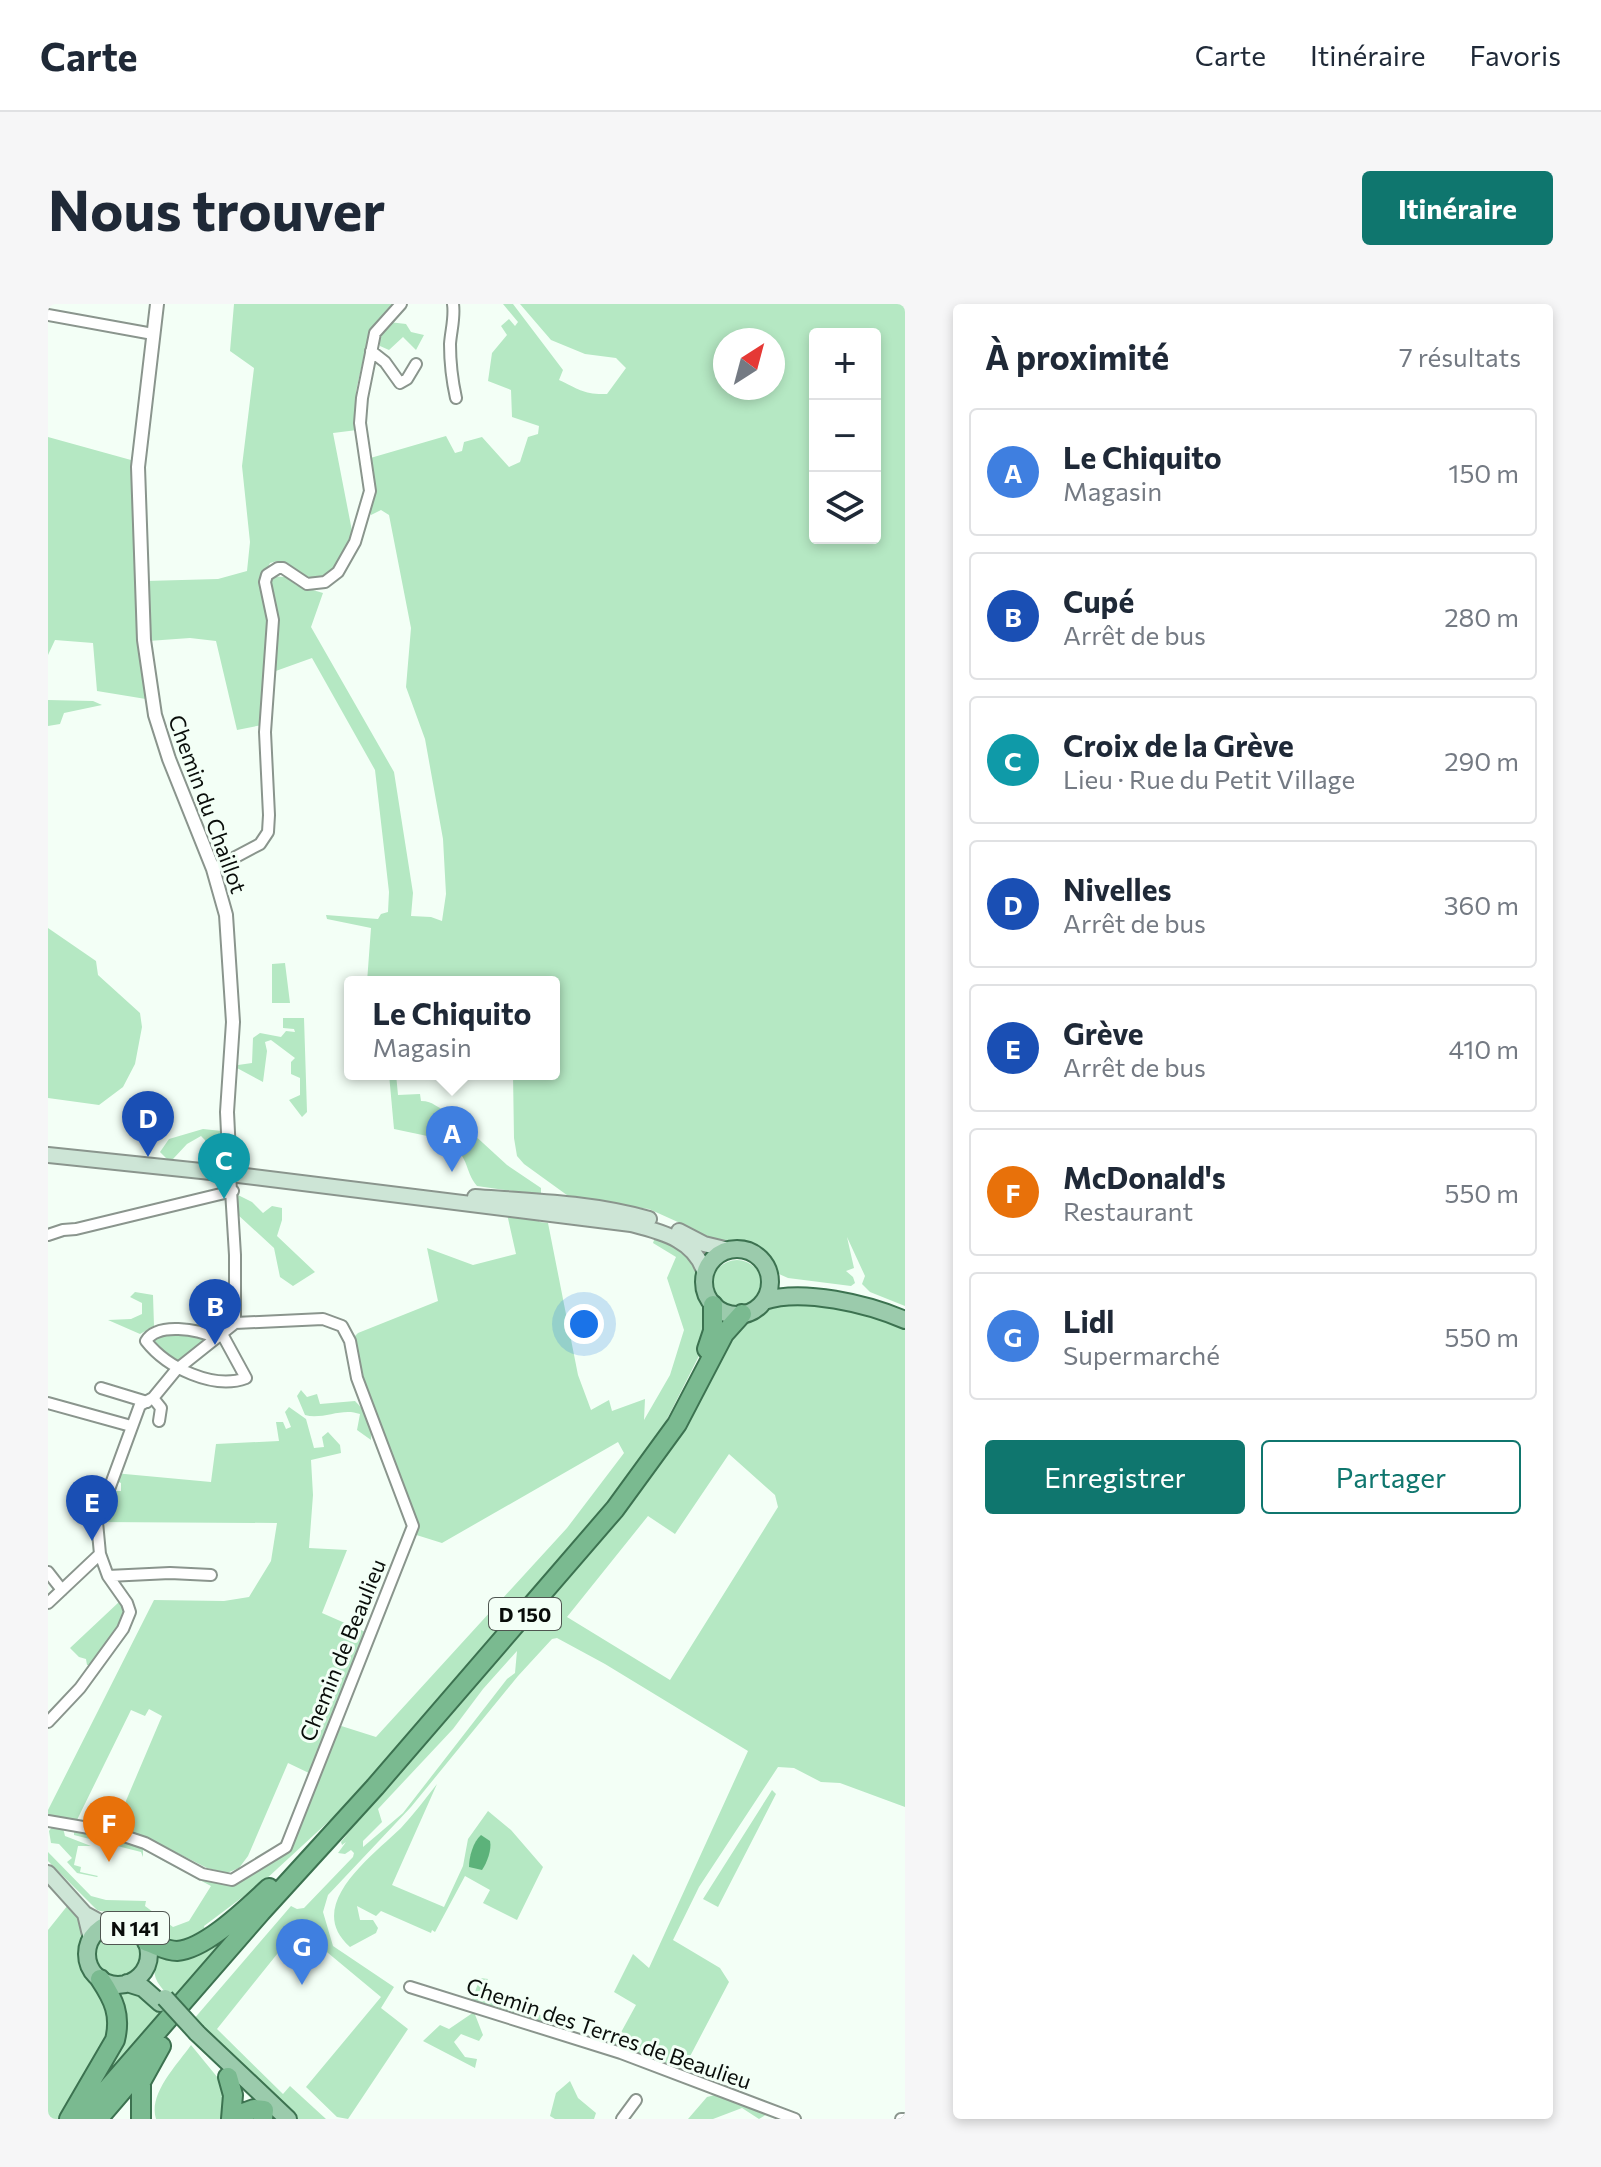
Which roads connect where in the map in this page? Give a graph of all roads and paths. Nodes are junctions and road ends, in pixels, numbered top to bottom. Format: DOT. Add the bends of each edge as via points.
graph roads {
  1 [pos="157,304"];
  2 [pos="401,304"];
  3 [pos="453,304"];
  4 [pos="48,315"];
  5 [pos="153,334"];
  6 [pos="371,351"];
  7 [pos="416,364"];
  8 [pos="456,398"];
  9 [pos="213,869"];
  10 [pos="48,1155"];
  11 [pos="230,1174"];
  12 [pos="233,1191"];
  13 [pos="395,1194"];
  14 [pos="48,1235"];
  15 [pos="729,1250"];
  16 [pos="768,1273"];
  17 [pos="705,1274"];
  18 [pos="764,1301"];
  19 [pos="713,1305"];
  20 [pos="905,1312"];
  21 [pos="742,1314"];
  22 [pos="905,1320"];
  23 [pos="235,1323"];
  24 [pos="219,1336"];
  25 [pos="179,1368"];
  26 [pos="101,1388"];
  27 [pos="150,1400"];
  28 [pos="48,1403"];
  29 [pos="159,1421"];
  30 [pos="131,1426"];
  31 [pos="667,1435"];
  32 [pos="100,1554"];
  33 [pos="48,1572"];
  34 [pos="211,1575"];
  35 [pos="108,1576"];
  36 [pos="62,1590"];
  37 [pos="48,1603"];
  38 [pos="48,1722"];
  39 [pos="375,1787"];
  40 [pos="48,1821"];
  41 [pos="48,1873"];
  42 [pos="85,1914"];
  43 [pos="105,1925"];
  44 [pos="91,1939"];
  45 [pos="147,1942"];
  46 [pos="145,1969"];
  47 [pos="100,1979"];
  48 [pos="127,1983"];
  49 [pos="410,1987"];
  50 [pos="162,2001"];
  51 [pos="194,2036"];
  52 [pos="161,2046"];
  53 [pos="228,2077"];
  54 [pos="636,2100"];
  55 [pos="266,2112"];
  56 [pos="232,2118"];
  57 [pos="69,2119"];
  58 [pos="81,2119"];
  59 [pos="98,2119"];
  60 [pos="141,2119"];
  61 [pos="281,2119"];
  62 [pos="288,2119"];
  63 [pos="622,2119"];
  64 [pos="795,2119"];
  1 -- 5 [label="street, Chemin du Chaillot"];
  2 -- 6 [label="street" via="375,333"];
  3 -- 8 [label="street" via="450,353"];
  4 -- 5 [label="street"];
  5 -- 9 [label="street, Chemin du Chaillot" via="138,467 144,640 155,715"];
  6 -- 7 [label="street" via="400,383"];
  6 -- 9 [label="street" via="360,423 370,491 364,520 346,560 325,582 307,584 283,568 267,575 273,620 265,732 268,832 260,844"];
  9 -- 11 [label="street, Chemin du Chaillot" via="226,915 233,1022 227,1112"];
  10 -- 11 [label="main road"];
  11 -- 12 [label="street"];
  11 -- 13 [label="main road"];
  12 -- 14 [label="street"];
  12 -- 23 [label="street"];
  13 -- 15 [label="main road" via="537,1201 627,1213"];
  13 -- 17 [label="main road" via="655,1230 689,1247"];
  15 -- 16 [label="main road" via="749,1251"];
  15 -- 17 [label="main road" via="713,1259"];
  16 -- 18 [label="main road"];
  16 -- 20 [label="main road" via="781,1282 866,1297"];
  17 -- 19 [label="main road"];
  18 -- 21 [label="main road"];
  18 -- 22 [label="main road" via="795,1295 858,1305"];
  19 -- 21 [label="main road"];
  19 -- 31 [label="highway, D 150" via="710,1343"];
  21 -- 31 [label="highway, D 150" via="724,1334 687,1408"];
  23 -- 24 [label="street"];
  23 -- 40 [label="street, Chemin de Beaulieu" via="323,1319 342,1326 413,1526 286,1847 232,1880 202,1874 134,1839"];
  24 -- 25 [label="street"];
  24 -- 25 [label="street" via="246,1378 231,1383"];
  24 -- 25 [label="street" via="198,1331 152,1333 146,1341 149,1346"];
  25 -- 27 [label="street"];
  26 -- 27 [label="street"];
  27 -- 29 [label="street" via="161,1408"];
  27 -- 30 [label="street" via="140,1405"];
  28 -- 30 [label="street"];
  30 -- 32 [label="street" via="97,1522"];
  31 -- 39 [label="highway, D 150" via="615,1509"];
  32 -- 35 [label="street"];
  32 -- 36 [label="street"];
  33 -- 36 [label="street"];
  34 -- 35 [label="street"];
  35 -- 38 [label="street" via="130,1612 80,1688"];
  36 -- 37 [label="street"];
  39 -- 45 [label="highway" via="233,1920 188,1949 174,1951"];
  39 -- 52 [label="highway"];
  39 -- 58 [label="highway"];
  41 -- 42 [label="main road"];
  42 -- 43 [label="main road"];
  42 -- 44 [label="main road"];
  43 -- 44 [label="main road, N 141"];
  43 -- 45 [label="main road, N 141" via="125,1923"];
  44 -- 47 [label="main road, N 141" via="89,1964"];
  45 -- 46 [label="main road, N 141"];
  46 -- 48 [label="main road, N 141"];
  46 -- 50 [label="main road, N 141"];
  47 -- 48 [label="main road, N 141"];
  47 -- 57 [label="highway" via="114,1999 118,2029"];
  48 -- 50 [label="main road, N 141"];
  49 -- 64 [label="street, Chemin des Terres de Beaulieu" via="621,2053"];
  50 -- 51 [label="main road, N 141"];
  51 -- 53 [label="main road, N 141"];
  51 -- 55 [label="main road, N 141"];
  52 -- 59 [label="highway"];
  52 -- 60 [label="highway" via="141,2082"];
  53 -- 55 [label="main road, N 141"];
  53 -- 56 [label="highway"];
  54 -- 63 [label="street"];
  55 -- 56 [label="highway" via="244,2111"];
  55 -- 61 [label="highway"];
  55 -- 62 [label="main road, N 141"];
}
